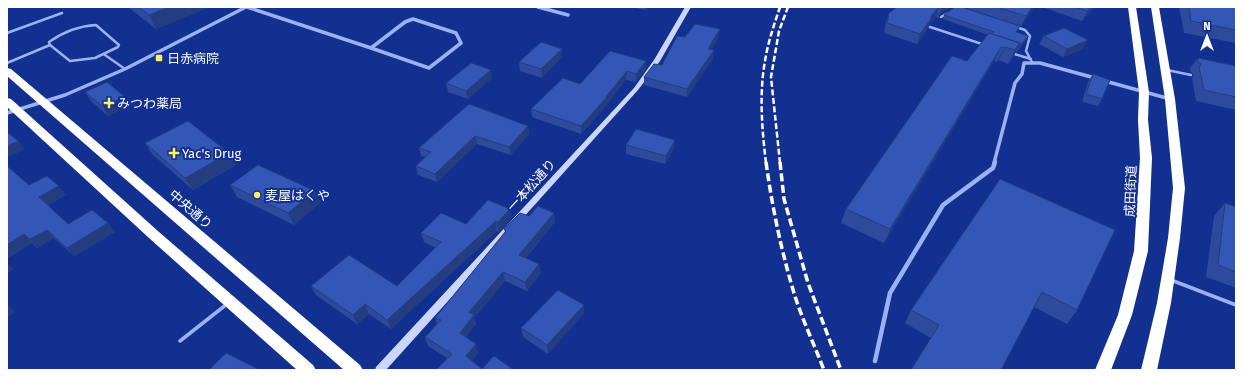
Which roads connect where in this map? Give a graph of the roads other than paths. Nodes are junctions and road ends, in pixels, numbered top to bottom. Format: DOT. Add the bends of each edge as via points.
graph roads {
  1 [pos="247,7"];
  2 [pos="538,7"];
  3 [pos="688,7"];
  4 [pos="1132,7"];
  5 [pos="1155,7"];
  6 [pos="950,11"];
  7 [pos="62,13"];
  8 [pos="568,16"];
  9 [pos="941,17"];
  10 [pos="1011,25"];
  11 [pos="930,27"];
  12 [pos="7,33"];
  13 [pos="50,45"];
  14 [pos="988,46"];
  15 [pos="370,49"];
  16 [pos="1009,52"];
  17 [pos="105,55"];
  18 [pos="1032,61"];
  19 [pos="7,63"];
  20 [pos="124,69"];
  21 [pos="1165,70"];
  22 [pos="7,71"];
  23 [pos="1191,76"];
  24 [pos="1144,92"];
  25 [pos="1170,99"];
  26 [pos="43,101"];
  27 [pos="10,108"];
  28 [pos="1168,279"];
  29 [pos="230,301"];
  30 [pos="1236,305"];
  31 [pos="180,341"];
  32 [pos="875,361"];
  33 [pos="308,370"];
  34 [pos="355,370"];
  35 [pos="380,370"];
  36 [pos="1103,370"];
  37 [pos="1149,370"];
  1 -- 15 [label="street"];
  1 -- 20 [label="street"];
  2 -- 8 [label="street"];
  3 -- 35 [label="street, 一本松通り" via="657,61 636,89"];
  4 -- 24 [label="highway, 成田街道"];
  5 -- 21 [label="highway"];
  6 -- 9 [label="lane"];
  7 -- 12 [label="lane"];
  10 -- 18 [label="lane" via="1025,30 1030,36 1026,51"];
  11 -- 14 [label="lane"];
  13 -- 17 [label="lane" via="70,61 92,60"];
  13 -- 17 [label="lane" via="49,42 54,38 96,25 119,45"];
  13 -- 19 [label="lane"];
  15 -- 15 [label="street" via="429,68 461,43 456,33 413,20 405,22"];
  16 -- 18 [label="lane"];
  17 -- 20 [label="lane"];
  18 -- 24 [label="street"];
  18 -- 32 [label="street" via="1024,63 1022,74 1015,83 993,168 942,205 890,293"];
  20 -- 26 [label="street" via="65,95"];
  21 -- 23 [label="lane"];
  21 -- 25 [label="highway"];
  22 -- 26 [label="highway, 中央通り"];
  24 -- 25 [label="street"];
  24 -- 36 [label="highway, 成田街道" via="1146,158 1141,251 1125,315"];
  25 -- 28 [label="highway" via="1179,188"];
  26 -- 27 [label="street"];
  26 -- 34 [label="highway, 中央通り"];
  27 -- 29 [label="highway"];
  28 -- 30 [label="lane"];
  28 -- 37 [label="highway"];
  29 -- 31 [label="lane"];
  29 -- 33 [label="highway"];
}
